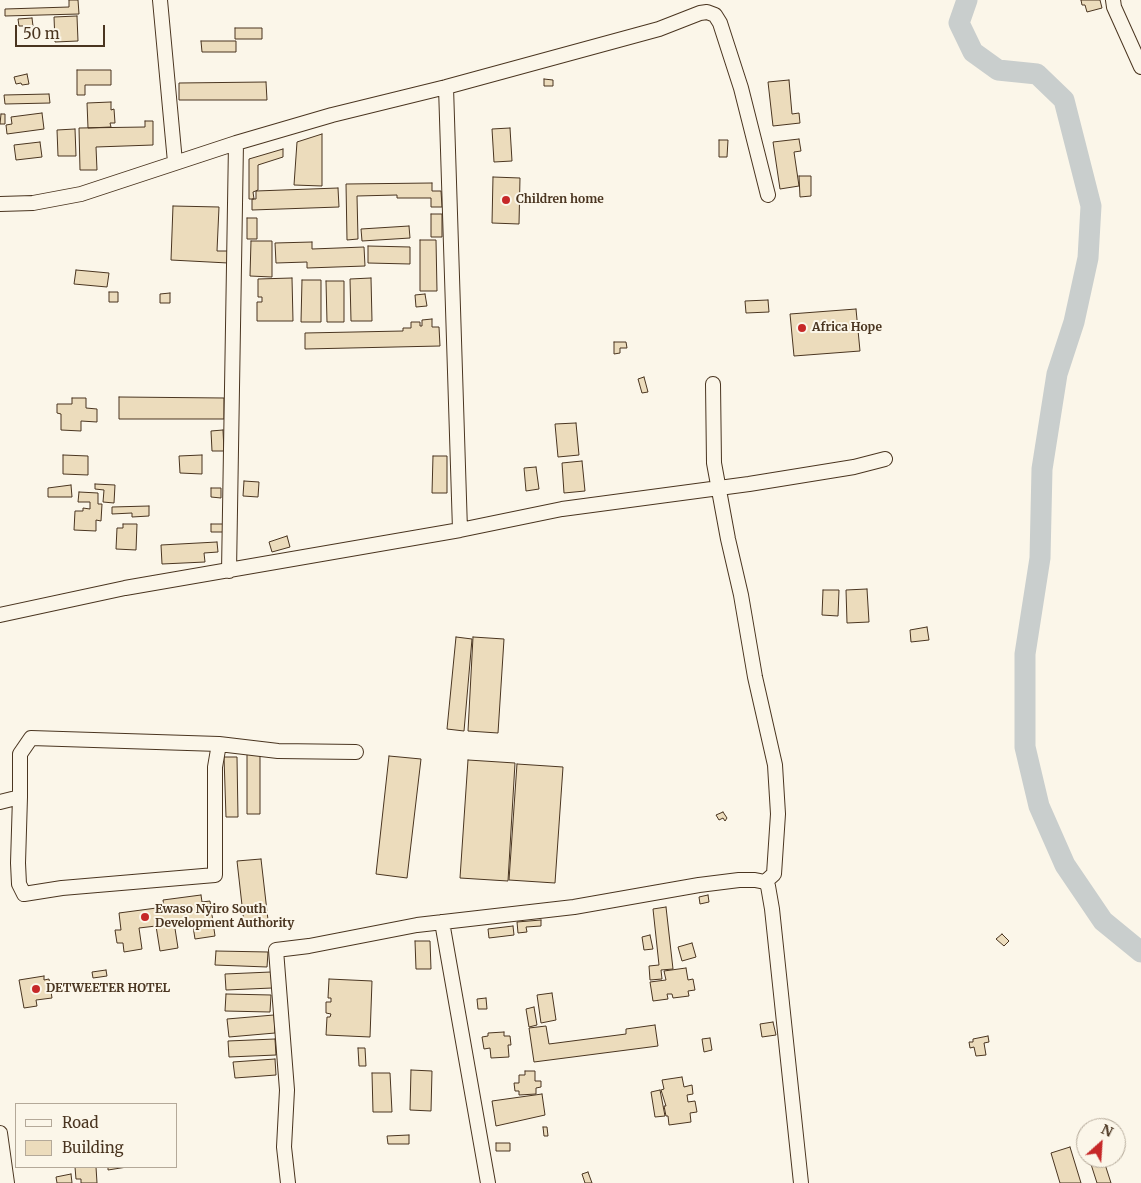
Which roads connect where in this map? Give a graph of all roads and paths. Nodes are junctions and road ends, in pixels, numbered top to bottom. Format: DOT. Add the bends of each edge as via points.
graph roads {
  1 [pos="160,0"];
  2 [pos="1113,0"];
  3 [pos="1141,67"];
  4 [pos="446,87"];
  5 [pos="236,143"];
  6 [pos="175,162"];
  7 [pos="768,194"];
  8 [pos="0,204"];
  9 [pos="713,384"];
  10 [pos="885,459"];
  11 [pos="719,487"];
  12 [pos="460,530"];
  13 [pos="229,570"];
  14 [pos="0,615"];
  15 [pos="218,744"];
  16 [pos="356,752"];
  17 [pos="20,797"];
  18 [pos="0,802"];
  19 [pos="765,882"];
  20 [pos="442,922"];
  21 [pos="1,1141"];
  22 [pos="7,1183"];
  23 [pos="288,1183"];
  24 [pos="488,1183"];
  25 [pos="801,1183"];
  1 -- 6 [label="street"];
  2 -- 3 [label="street"];
  4 -- 5 [label="street"];
  4 -- 7 [label="street" via="659,29 700,13 711,13 720,23 741,88"];
  4 -- 12 [label="street"];
  5 -- 6 [label="street"];
  5 -- 13 [label="street"];
  6 -- 8 [label="street" via="80,194 33,203"];
  9 -- 11 [label="street" via="714,463"];
  10 -- 11 [label="street" via="854,467"];
  11 -- 12 [label="street" via="562,509"];
  11 -- 19 [label="street" via="775,765 778,814 774,874"];
  12 -- 13 [label="street"];
  13 -- 14 [label="street"];
  15 -- 16 [label="street" via="278,751"];
  15 -- 17 [label="street" via="31,738 20,754"];
  15 -- 17 [label="street" via="214,875 24,894 18,870"];
  17 -- 18 [label="street"];
  19 -- 20 [label="street" via="739,880 574,907"];
  19 -- 25 [label="street" via="772,909"];
  20 -- 23 [label="street" via="276,950 287,1090 284,1147"];
  20 -- 24 [label="street"];
  21 -- 22 [label="street"];
}
